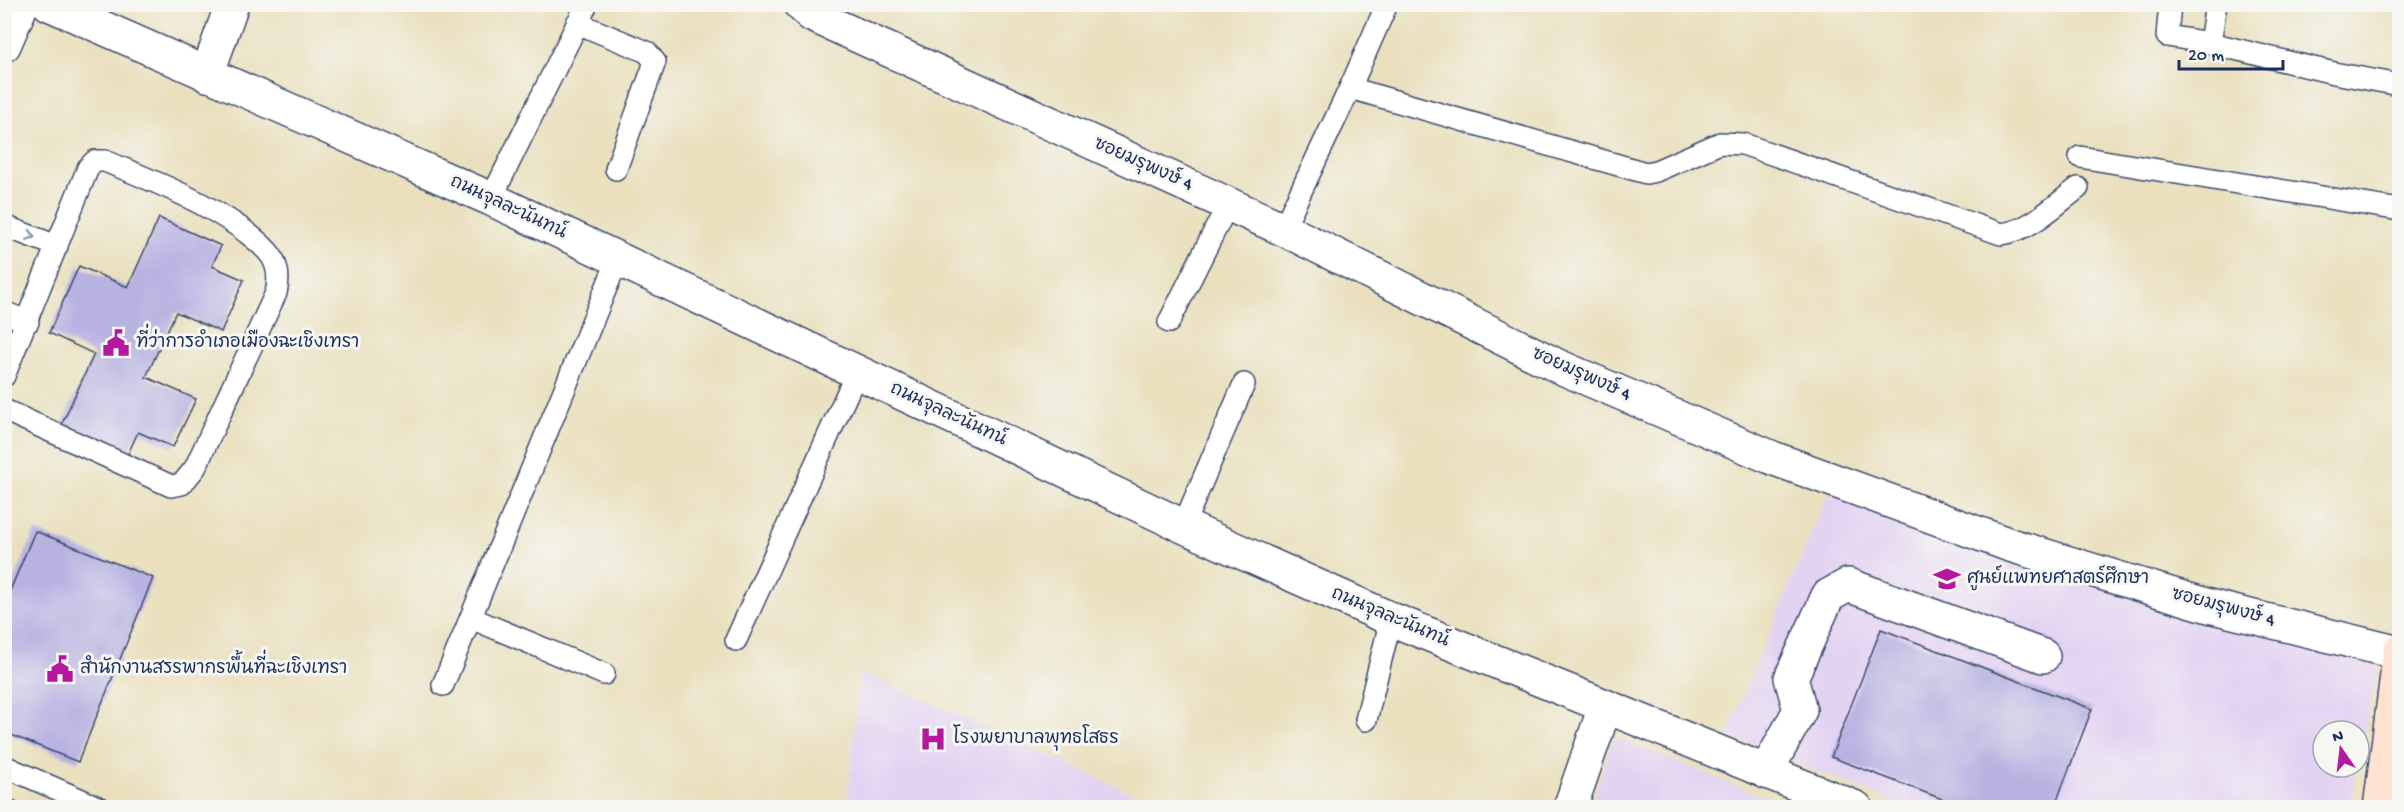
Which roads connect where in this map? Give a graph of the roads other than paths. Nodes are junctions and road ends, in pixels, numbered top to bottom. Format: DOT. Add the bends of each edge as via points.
graph roads {
  1 [pos="22,4"];
  2 [pos="49,4"];
  3 [pos="232,4"];
  4 [pos="587,4"];
  5 [pos="800,4"];
  6 [pos="1387,4"];
  7 [pos="2170,4"];
  8 [pos="2216,4"];
  9 [pos="577,23"];
  10 [pos="2210,43"];
  11 [pos="4,45"];
  12 [pos="207,75"];
  13 [pos="2400,85"];
  14 [pos="1350,88"];
  15 [pos="2080,157"];
  16 [pos="615,169"];
  17 [pos="2078,188"];
  18 [pos="491,199"];
  19 [pos="1228,204"];
  20 [pos="2400,210"];
  21 [pos="4,226"];
  22 [pos="1283,229"];
  23 [pos="57,246"];
  24 [pos="618,259"];
  25 [pos="4,312"];
  26 [pos="28,322"];
  27 [pos="1169,322"];
  28 [pos="857,372"];
  29 [pos="4,376"];
  30 [pos="1244,384"];
  31 [pos="4,410"];
  32 [pos="1183,526"];
  33 [pos="471,618"];
  34 [pos="1391,619"];
  35 [pos="736,640"];
  36 [pos="2399,652"];
  37 [pos="2043,656"];
  38 [pos="604,674"];
  39 [pos="443,685"];
  40 [pos="1605,707"];
  41 [pos="1366,720"];
  42 [pos="4,766"];
  43 [pos="1766,772"];
  44 [pos="100,807"];
  45 [pos="1570,807"];
  46 [pos="1856,807"];
  47 [pos="2380,807"];
  1 -- 11 [label="street"];
  2 -- 12 [label="street, ถนนจุลละนันทน์"];
  3 -- 12 [label="street"];
  4 -- 9 [label="lane"];
  5 -- 19 [label="street, ซอยมรุพงษ์ 4" via="812,15"];
  6 -- 14 [label="lane"];
  7 -- 10 [label="lane" via="2167,36"];
  8 -- 10 [label="lane"];
  9 -- 16 [label="lane" via="648,52 655,62"];
  9 -- 18 [label="lane"];
  10 -- 13 [label="lane"];
  12 -- 18 [label="street, ถนนจุลละนันทน์"];
  14 -- 17 [label="lane" via="1646,173 1720,143 1743,144 2001,234 2025,227"];
  14 -- 22 [label="lane"];
  15 -- 20 [label="lane"];
  18 -- 24 [label="street, ถนนจุลละนันทน์"];
  19 -- 22 [label="street, ซอยมรุพงษ์ 4"];
  19 -- 27 [label="lane"];
  21 -- 23 [label="lane, one-way"];
  22 -- 36 [label="street, ซอยมรุพงษ์ 4" via="1560,367 1775,459 2010,545 2209,606"];
  23 -- 26 [label="lane"];
  23 -- 31 [label="lane" via="87,168 95,161 105,161 184,194 222,215 262,244 275,264 278,284 195,468 182,484 171,486"];
  24 -- 28 [label="street, ถนนจุลละนันทน์"];
  24 -- 33 [label="lane"];
  25 -- 26 [label="lane"];
  26 -- 29 [label="lane"];
  28 -- 32 [label="street, ถนนจุลละนันทน์"];
  28 -- 35 [label="lane"];
  30 -- 32 [label="lane"];
  32 -- 34 [label="street, ถนนจุลละนันทน์"];
  33 -- 38 [label="lane"];
  33 -- 39 [label="lane"];
  34 -- 40 [label="street, ถนนจุลละนันทน์"];
  34 -- 41 [label="lane"];
  36 -- 47 [label="main road"];
  37 -- 43 [label="street" via="1848,585 1828,596 1791,678 1800,710"];
  40 -- 43 [label="street, ถนนจุลละนันทน์"];
  40 -- 45 [label="street"];
  42 -- 44 [label="lane"];
  43 -- 46 [label="street, ถนนจุลละนันทน์"];
}
